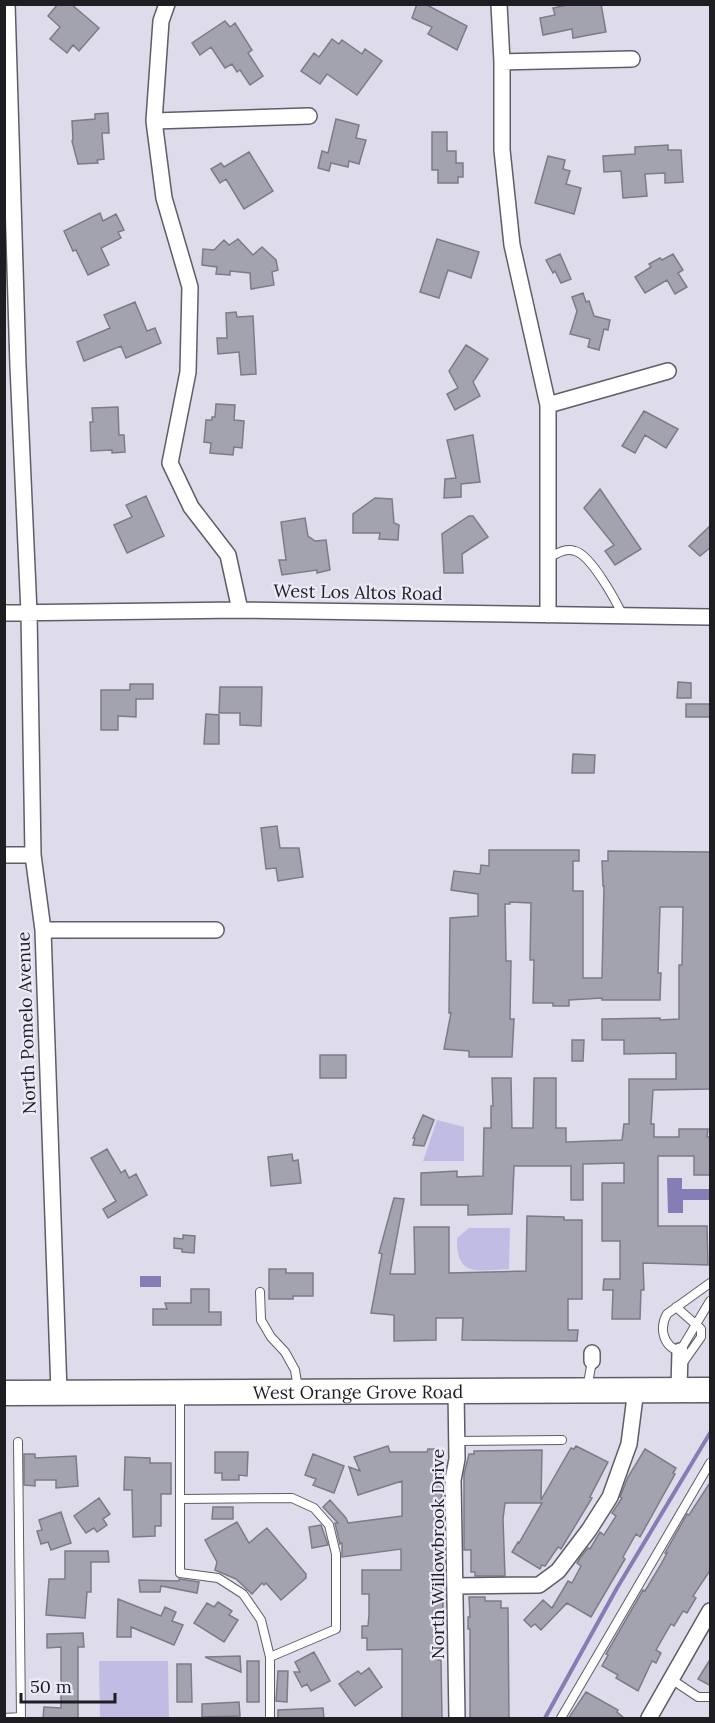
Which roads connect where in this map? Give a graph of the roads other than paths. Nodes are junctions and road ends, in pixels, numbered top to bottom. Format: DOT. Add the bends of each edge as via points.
graph roads {
  1 [pos="7,4"];
  2 [pos="167,4"];
  3 [pos="499,4"];
  4 [pos="632,59"];
  5 [pos="502,62"];
  6 [pos="309,117"];
  7 [pos="153,121"];
  8 [pos="11,366"];
  9 [pos="668,371"];
  10 [pos="548,405"];
  11 [pos="548,558"];
  12 [pos="240,610"];
  13 [pos="4,613"];
  14 [pos="29,613"];
  15 [pos="548,615"];
  16 [pos="623,616"];
  17 [pos="711,617"];
  18 [pos="4,855"];
  19 [pos="33,855"];
  20 [pos="43,930"];
  21 [pos="216,930"];
  22 [pos="711,1283"];
  23 [pos="260,1292"];
  24 [pos="711,1301"];
  25 [pos="676,1307"];
  26 [pos="696,1323"];
  27 [pos="680,1350"];
  28 [pos="592,1357"];
  29 [pos="679,1378"];
  30 [pos="587,1389"];
  31 [pos="636,1389"];
  32 [pos="456,1390"];
  33 [pos="711,1390"];
  34 [pos="180,1391"];
  35 [pos="299,1391"];
  36 [pos="59,1392"];
  37 [pos="4,1393"];
  38 [pos="562,1440"];
  39 [pos="457,1441"];
  40 [pos="18,1442"];
  41 [pos="711,1463"];
  42 [pos="181,1499"];
  43 [pos="456,1586"];
  44 [pos="711,1611"];
  45 [pos="270,1658"];
  46 [pos="672,1679"];
  47 [pos="711,1697"];
  48 [pos="4,1718"];
  49 [pos="21,1718"];
  50 [pos="270,1719"];
  51 [pos="457,1719"];
  52 [pos="561,1719"];
  53 [pos="649,1719"];
  1 -- 8 [label="street, North Pomelo Avenue"];
  2 -- 7 [label="street" via="161,21"];
  3 -- 5 [label="street"];
  4 -- 5 [label="street"];
  5 -- 10 [label="street" via="502,150 512,245"];
  6 -- 7 [label="street"];
  7 -- 12 [label="street" via="164,198 190,287 188,372 170,463 191,507 228,555"];
  8 -- 14 [label="street, North Pomelo Avenue"];
  9 -- 10 [label="street"];
  10 -- 11 [label="street"];
  11 -- 15 [label="street"];
  11 -- 16 [label="lane" via="563,550 578,551 608,587"];
  12 -- 14 [label="street, West Los Altos Road"];
  12 -- 15 [label="street, West Los Altos Road"];
  13 -- 14 [label="street, West Los Altos Road"];
  14 -- 19 [label="street, North Pomelo Avenue"];
  15 -- 16 [label="street, West Los Altos Road"];
  16 -- 17 [label="street, West Los Altos Road"];
  18 -- 19 [label="street"];
  19 -- 20 [label="street, North Pomelo Avenue"];
  20 -- 21 [label="street"];
  20 -- 36 [label="street, North Pomelo Avenue"];
  22 -- 25 [label="lane"];
  23 -- 35 [label="lane" via="261,1320 295,1370"];
  24 -- 26 [label="lane"];
  25 -- 26 [label="lane"];
  25 -- 27 [label="lane" via="667,1314 663,1330 670,1347"];
  26 -- 27 [label="lane"];
  26 -- 29 [label="lane" via="701,1337"];
  27 -- 29 [label="street"];
  28 -- 30 [label="lane"];
  29 -- 31 [label="main road, West Orange Grove Road"];
  29 -- 33 [label="main road, West Orange Grove Road"];
  30 -- 31 [label="main road, West Orange Grove Road"];
  30 -- 32 [label="main road, West Orange Grove Road"];
  31 -- 43 [label="street" via="629,1444 610,1497 558,1571 539,1585"];
  32 -- 35 [label="main road, West Orange Grove Road"];
  32 -- 39 [label="street, North Willowbrook Drive"];
  34 -- 35 [label="main road, West Orange Grove Road"];
  34 -- 36 [label="main road, West Orange Grove Road"];
  34 -- 42 [label="lane"];
  36 -- 37 [label="main road, West Orange Grove Road"];
  38 -- 39 [label="lane"];
  39 -- 43 [label="street, North Willowbrook Drive" via="453,1480"];
  40 -- 49 [label="lane"];
  41 -- 52 [label="lane"];
  42 -- 45 [label="lane" via="180,1573 218,1578 243,1594 261,1620"];
  42 -- 45 [label="lane" via="292,1498 314,1508 329,1525 336,1554 336,1629"];
  43 -- 51 [label="street, North Willowbrook Drive"];
  44 -- 46 [label="street"];
  45 -- 50 [label="lane"];
  46 -- 47 [label="lane" via="698,1697"];
  46 -- 53 [label="street"];
  48 -- 49 [label="lane"];
}
